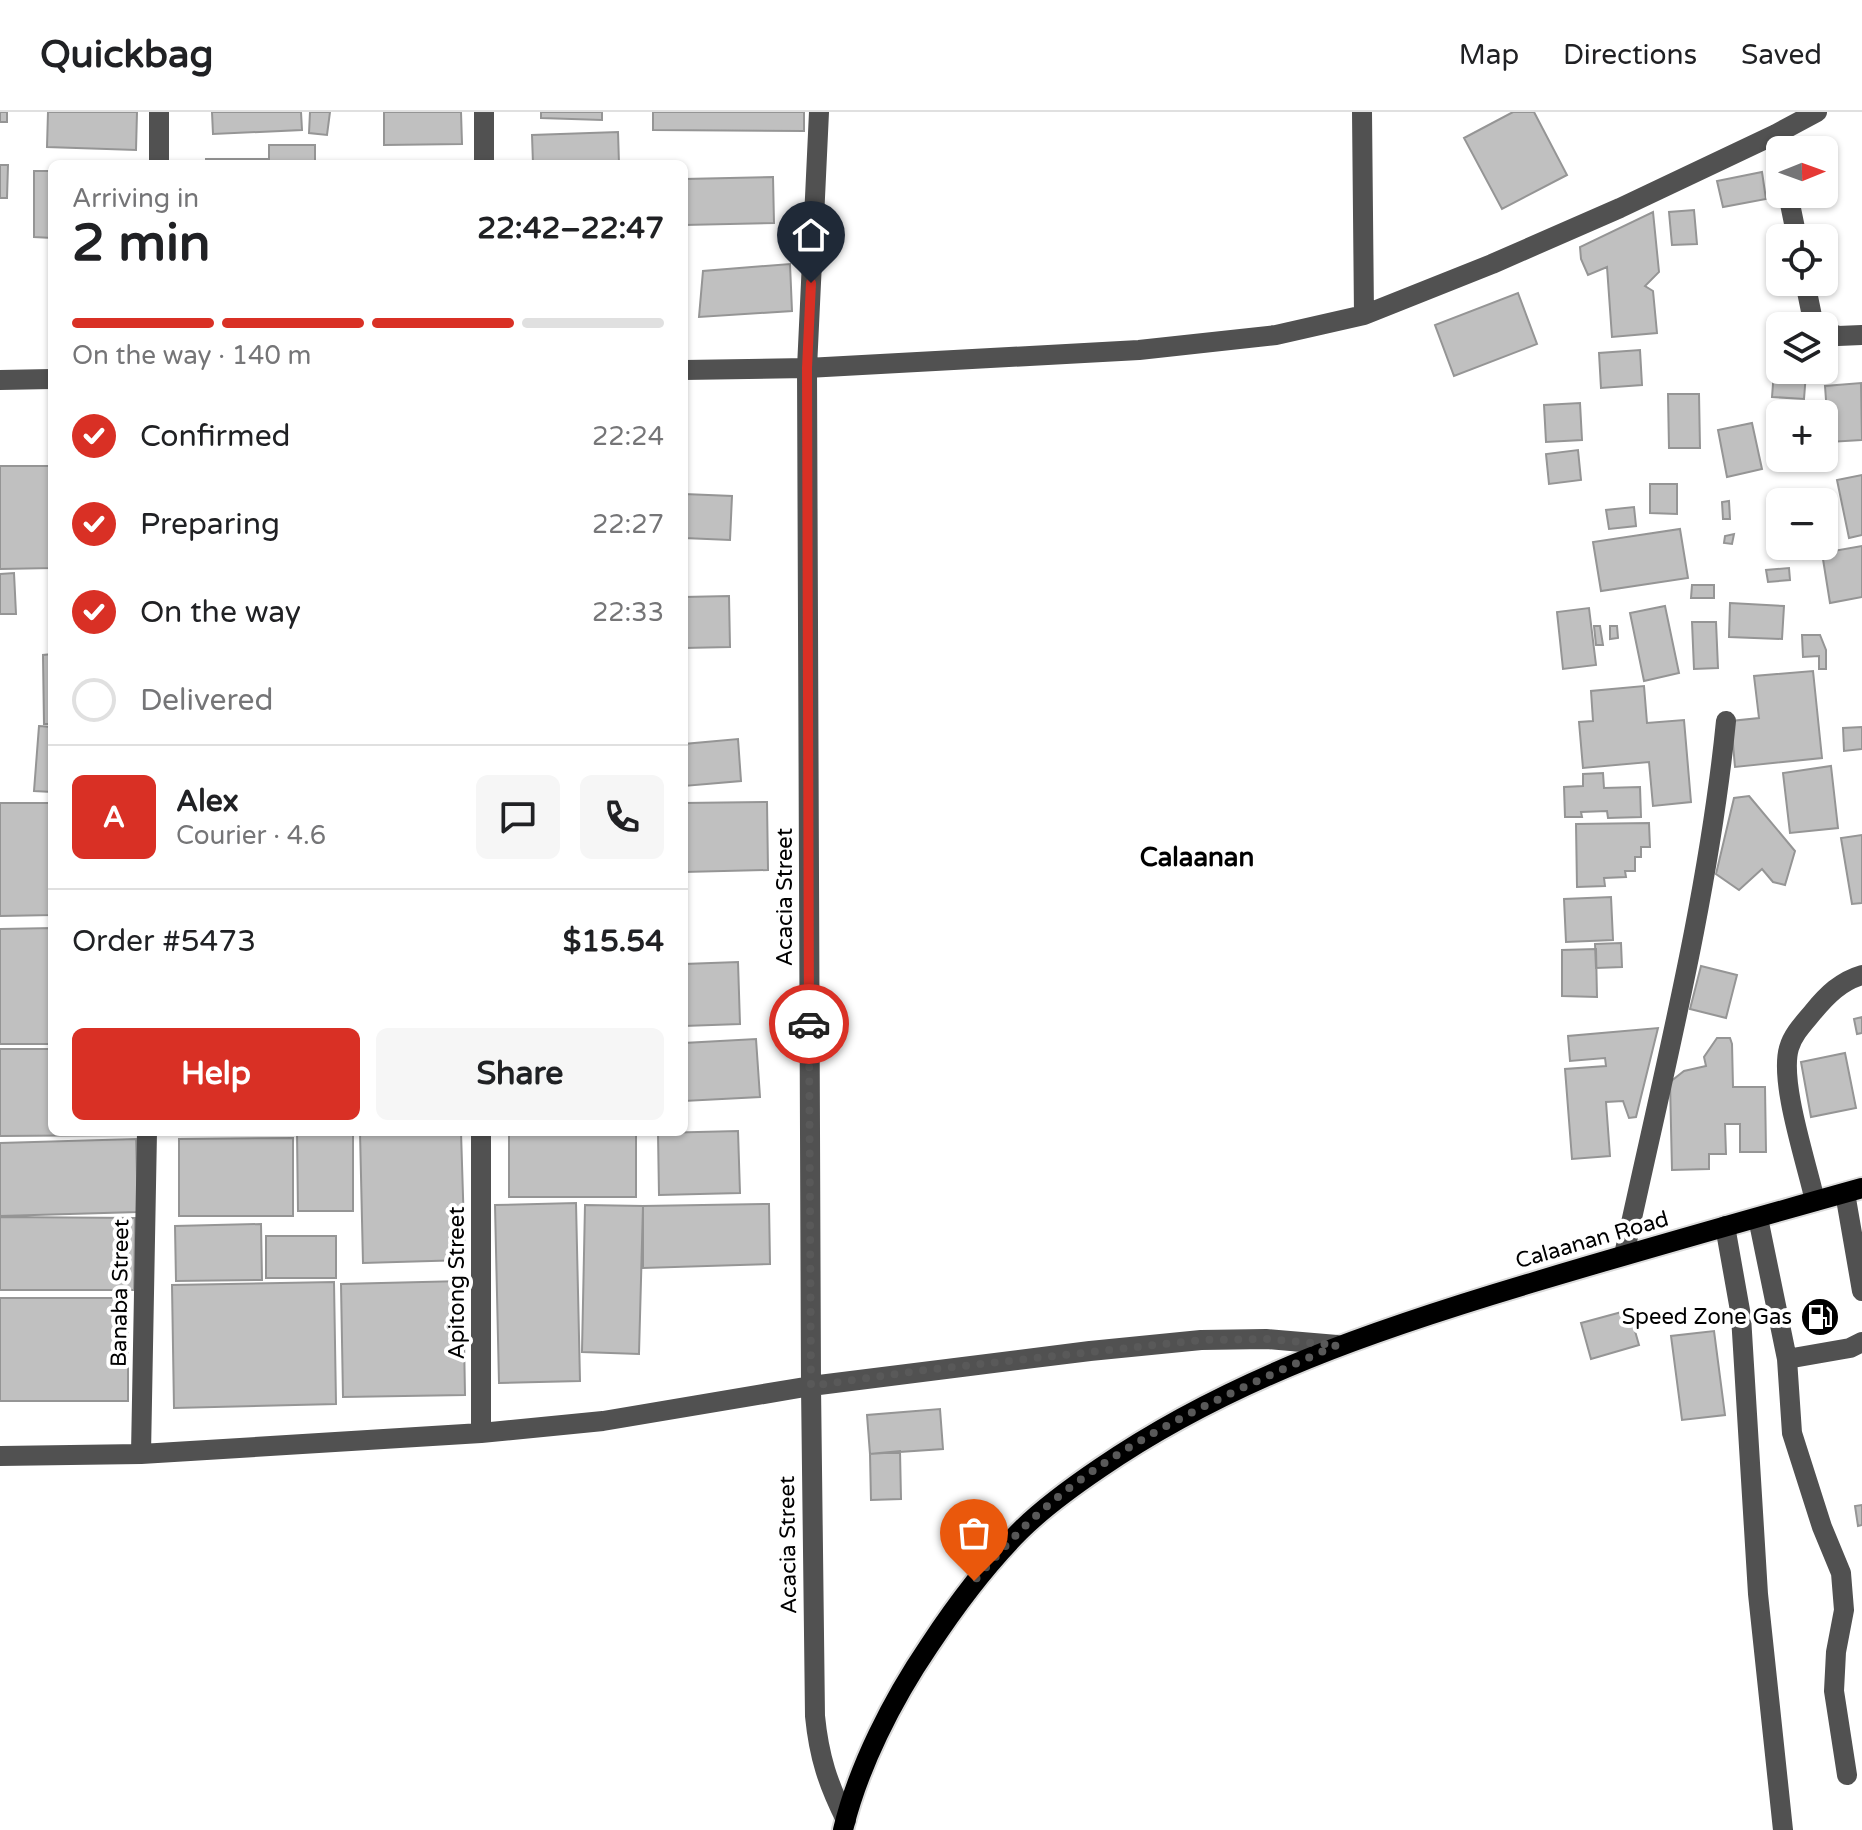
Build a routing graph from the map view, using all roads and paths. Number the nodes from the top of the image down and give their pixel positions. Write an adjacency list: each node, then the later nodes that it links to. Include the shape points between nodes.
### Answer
1 (159, 112): 8 (street)
2 (484, 112): 9 (street)
3 (819, 112): 13 (street, Acacia Street)
4 (1362, 112): 10 (street)
5 (1804, 115): 6 (street)
6 (1785, 136)
7 (1766, 149): 10 (street)
8 (159, 160)
9 (484, 160)
10 (1364, 315): 13 (street, via 1276,335 1139,350)
11 (1862, 335): 12 (street)
12 (1838, 336)
13 (807, 368): 14 (street); 30 (street, Acacia Street)
14 (688, 370)
15 (48, 379): 16 (street)
16 (0, 380)
17 (1726, 721): 25 (street, via 1697,915)
18 (1862, 975): 22 (street, via 1845,980 1818,1005 1789,1047 1785,1070)
19 (147, 1136): 32 (street, Banaba Street)
20 (481, 1136): 31 (street, Apitong Street)
21 (1853, 1191): 22 (main road, Calaanan Road); 26 (street)
22 (1815, 1201): 23 (main road, Calaanan Road)
23 (1758, 1218): 24 (main road, Calaanan Road); 29 (street)
24 (1725, 1226): 25 (main road, Calaanan Road); 36 (street, via 1741,1316 1758,1594)
25 (1624, 1255): 28 (main road, Calaanan Road)
26 (1862, 1291)
27 (1862, 1342): 29 (street)
28 (1337, 1345): 30 (street, via 1201,1340); 35 (main road, Calaanan Road, via 1214,1400 1138,1442 1021,1529 974,1581 903,1683)
29 (1787, 1359): 34 (street, via 1792,1433 1841,1573 1844,1610 1834,1691)
30 (811, 1386): 31 (street, via 618,1419); 35 (street, Acacia Street, via 815,1716 827,1782)
31 (481, 1433): 32 (street)
32 (141, 1454): 33 (street)
33 (0, 1456)
34 (1847, 1775)
35 (845, 1825)
36 (1783, 1830)

